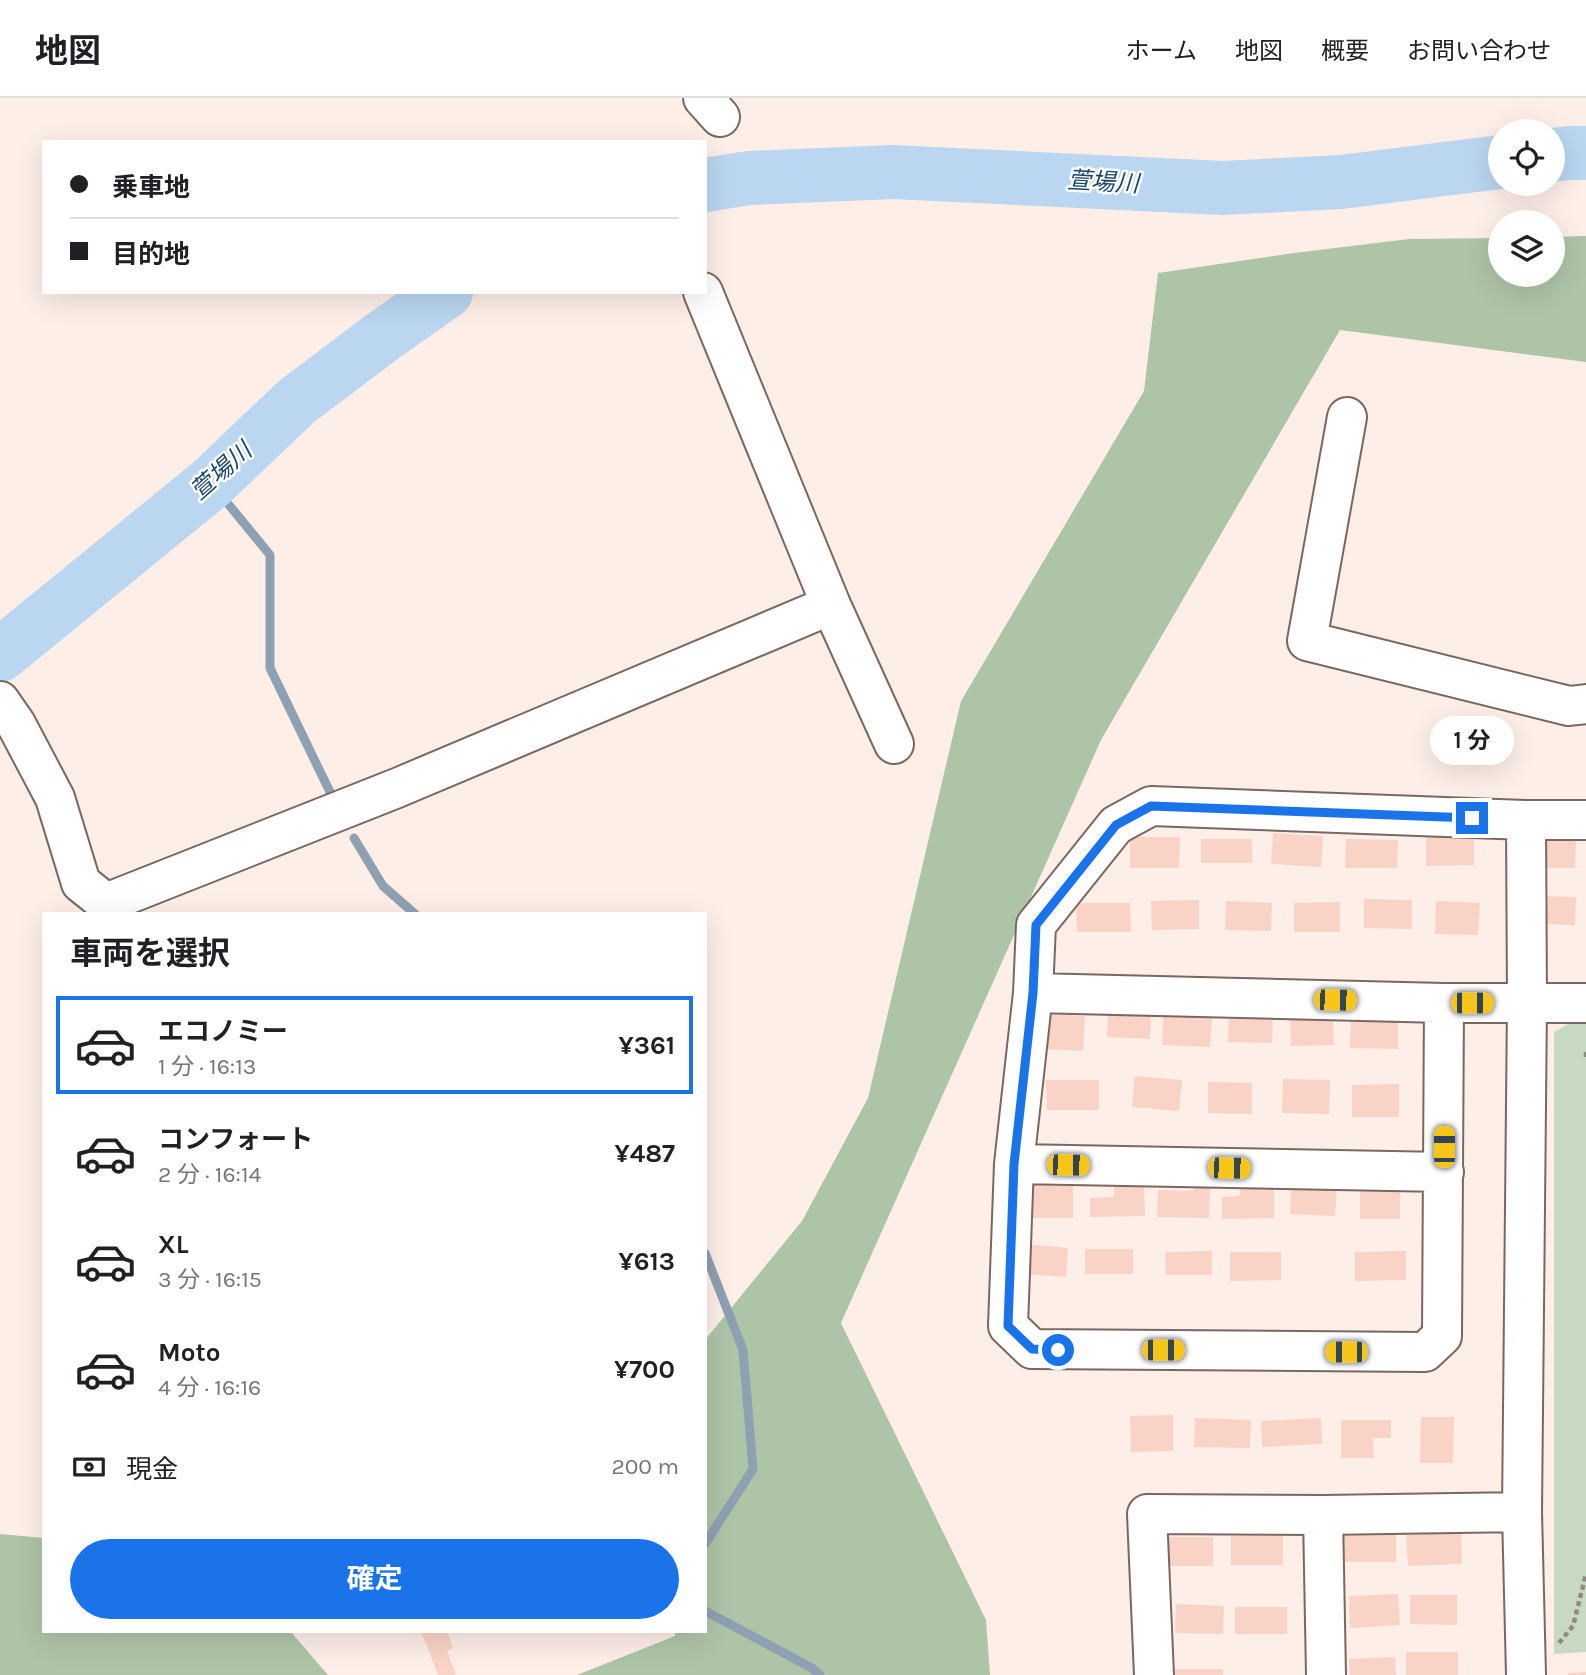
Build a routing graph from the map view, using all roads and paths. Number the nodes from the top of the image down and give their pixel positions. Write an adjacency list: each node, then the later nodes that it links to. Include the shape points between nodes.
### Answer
1 (704, 294): 3 (street)
2 (1347, 417): 4 (street, via 1307,641 1569,706)
3 (831, 605): 5 (street, via 397,788 106,904 81,883 55,798); 6 (street)
4 (1586, 704)
5 (8, 713)
6 (894, 744)
7 (1526, 820): 8 (street); 9 (street, via 1151,806 1116,825 1036,925); 11 (street)
8 (1586, 820)
9 (1033, 993): 10 (street); 13 (street)
10 (1444, 1003): 11 (street); 14 (street)
11 (1527, 1003): 12 (street); 15 (street)
12 (1586, 1003)
13 (1014, 1164): 14 (street); 14 (street, via 1008,1326 1032,1349 1425,1352 1442,1336)
14 (1444, 1171)
15 (1522, 1513): 16 (street); 21 (street)
16 (1323, 1514): 19 (street, via 1147,1514); 20 (street)
17 (1586, 1574): 18 (path, via 1573,1626)
18 (1556, 1646)
19 (1154, 1675)
20 (1326, 1675)
21 (1526, 1675)

